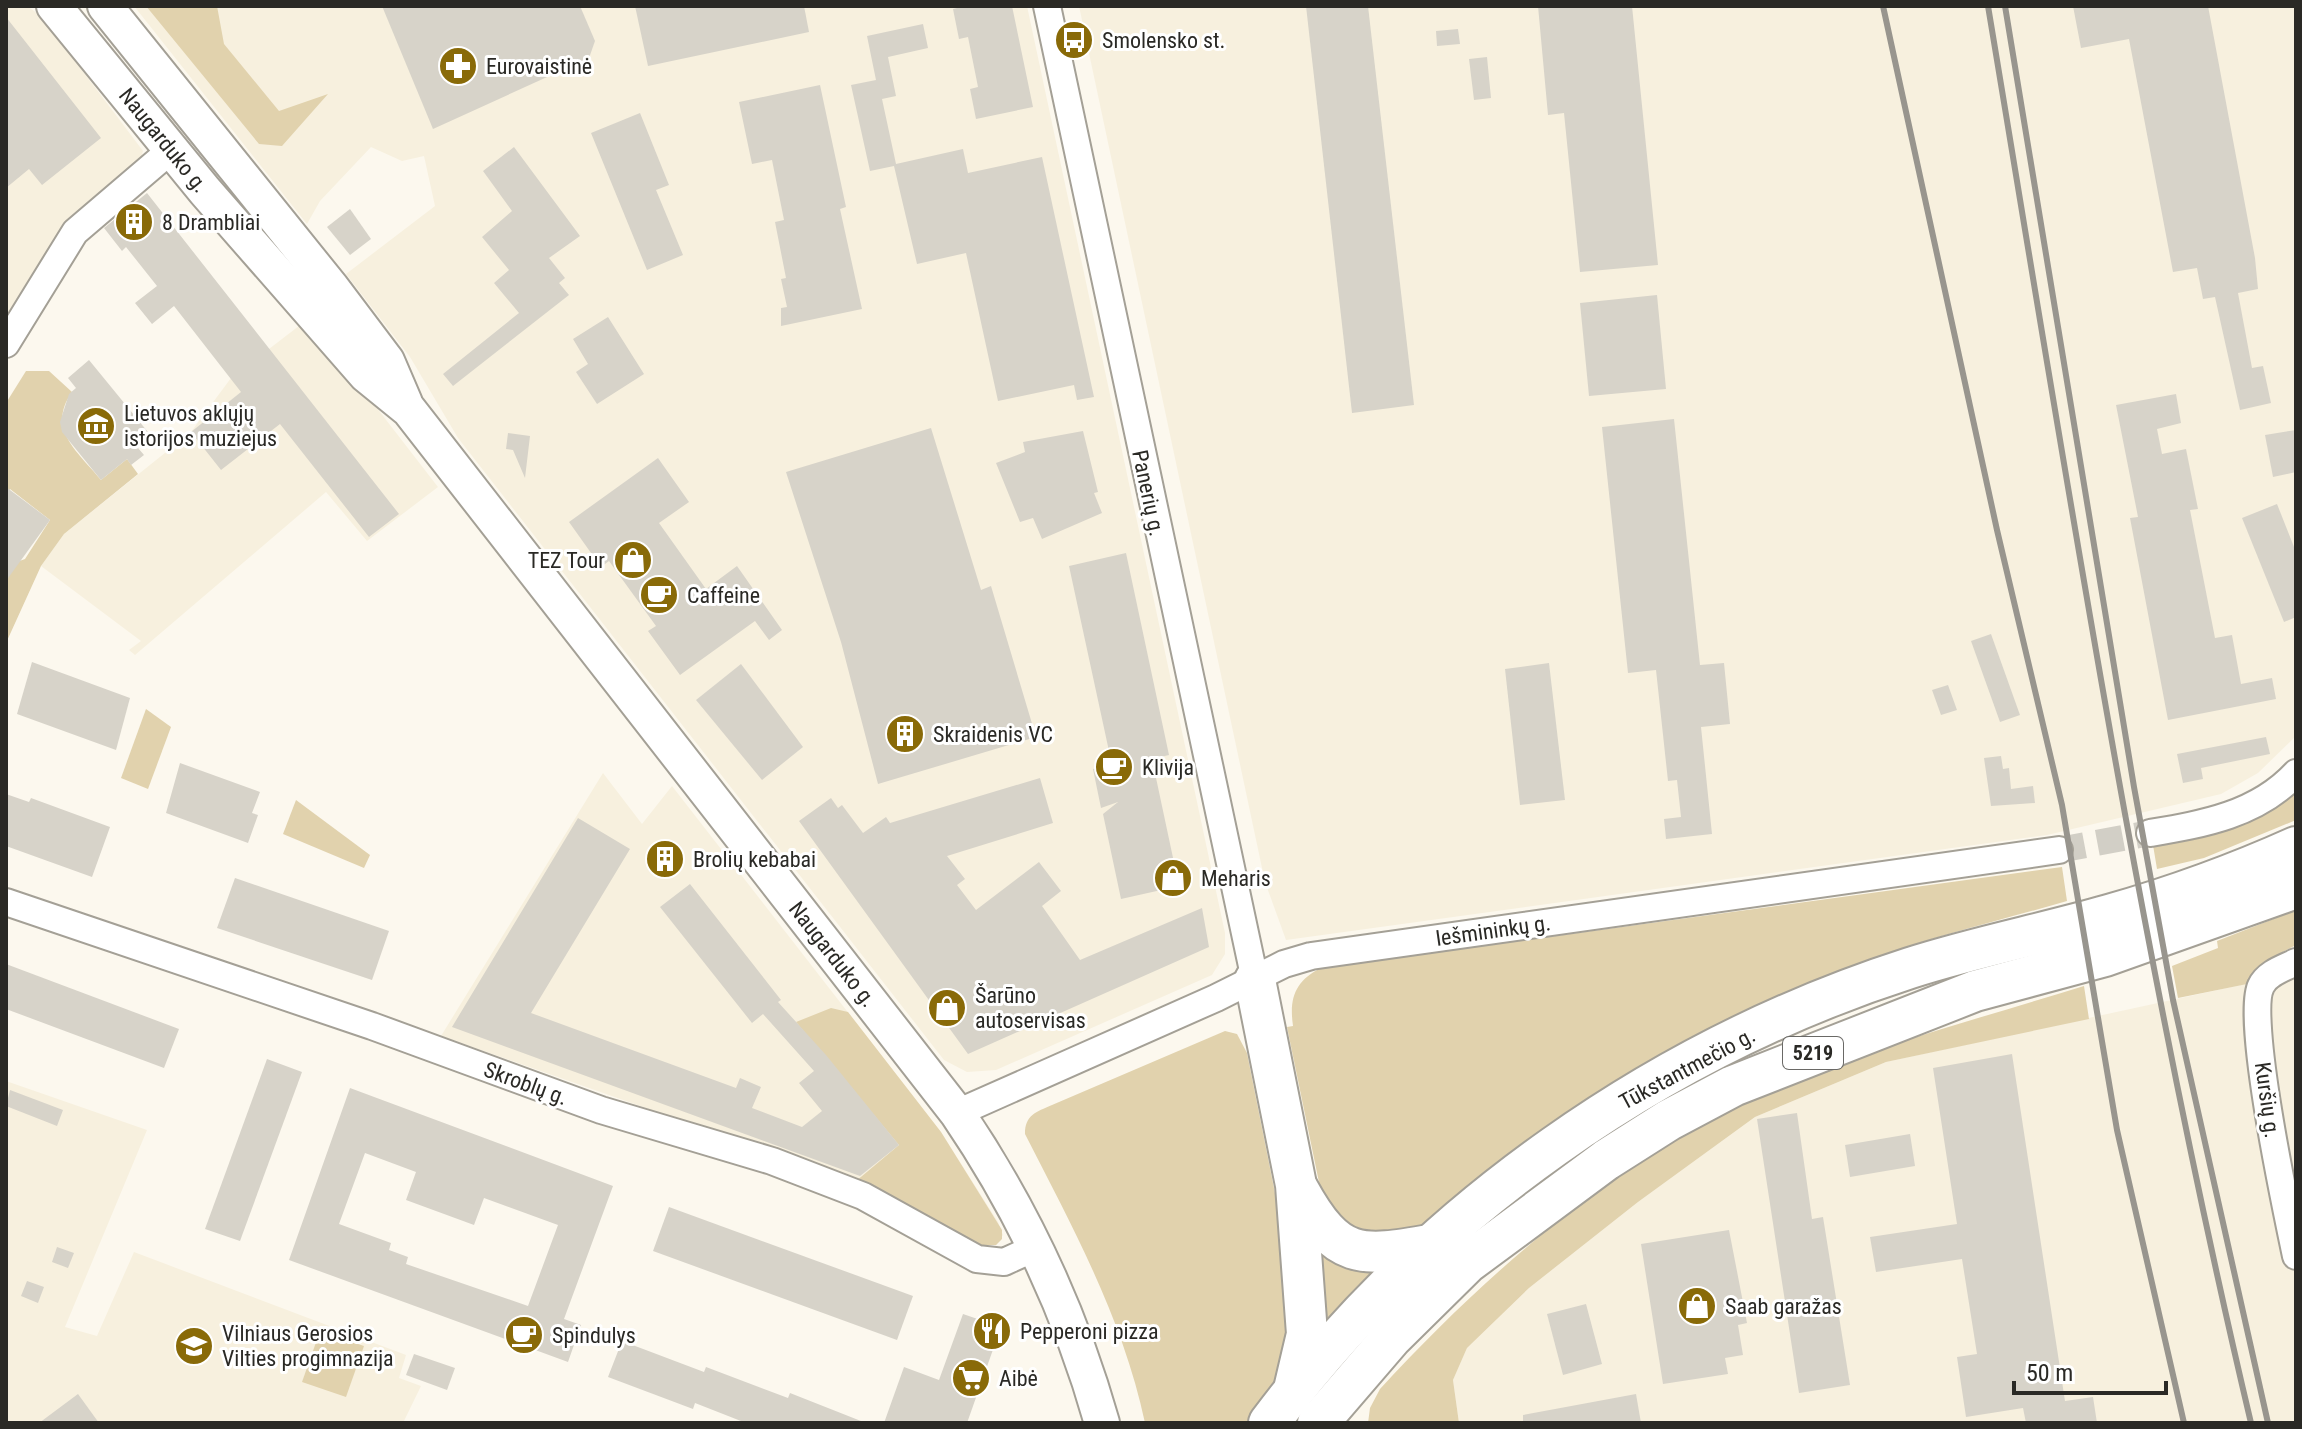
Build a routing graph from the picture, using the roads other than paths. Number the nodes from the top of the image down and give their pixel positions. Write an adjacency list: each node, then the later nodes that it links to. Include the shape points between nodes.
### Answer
1 (54, 6): 4 (main road, Naugarduko g.)
2 (105, 6): 6 (main road, Naugarduko g., via 369,337 387,361)
3 (1047, 6): 14 (street, Panerių g.)
4 (171, 150): 5 (street, via 75,232); 6 (main road, Naugarduko g., via 366,375)
5 (6, 344)
6 (409, 410): 15 (main road, Naugarduko g.)
7 (2296, 773): 8 (street, via 2254,806)
8 (2150, 833)
9 (2296, 847): 17 (highway, Tūkstantmečio g. / 5219, via 2109,915 1911,968 1817,1002 1718,1047 1582,1126 1497,1189)
10 (2059, 850): 14 (street, Iešmininkų g., via 1311,956)
11 (2296, 888): 20 (highway, Tūkstantmečio g. / 5219, via 2105,956 1975,991 1733,1086 1631,1144 1530,1216 1467,1263)
12 (6, 902): 18 (street, Skroblų g., via 601,1110 772,1161 863,1196 977,1259 1004,1262)
13 (2296, 962): 19 (street, Kuršių g., via 2261,985 2257,1011 2268,1108)
14 (1255, 980): 15 (street, Iešmininkų g.); 16 (highway)
15 (957, 1113): 18 (main road, Naugarduko g.)
16 (1296, 1185): 17 (highway, via 1317,1224 1351,1249 1371,1253); 21 (highway, via 1307,1334)
17 (1436, 1244): 21 (highway, Tūkstantmečio g. / 5219, via 1362,1312)
18 (1037, 1247): 22 (main road, Naugarduko g., via 1074,1331)
19 (2296, 1256)
20 (1392, 1337): 23 (highway, Tūkstantmečio g. / 5219); 24 (highway)
21 (1281, 1407)
22 (1102, 1423)
23 (1318, 1423)
24 (1358, 1423)

